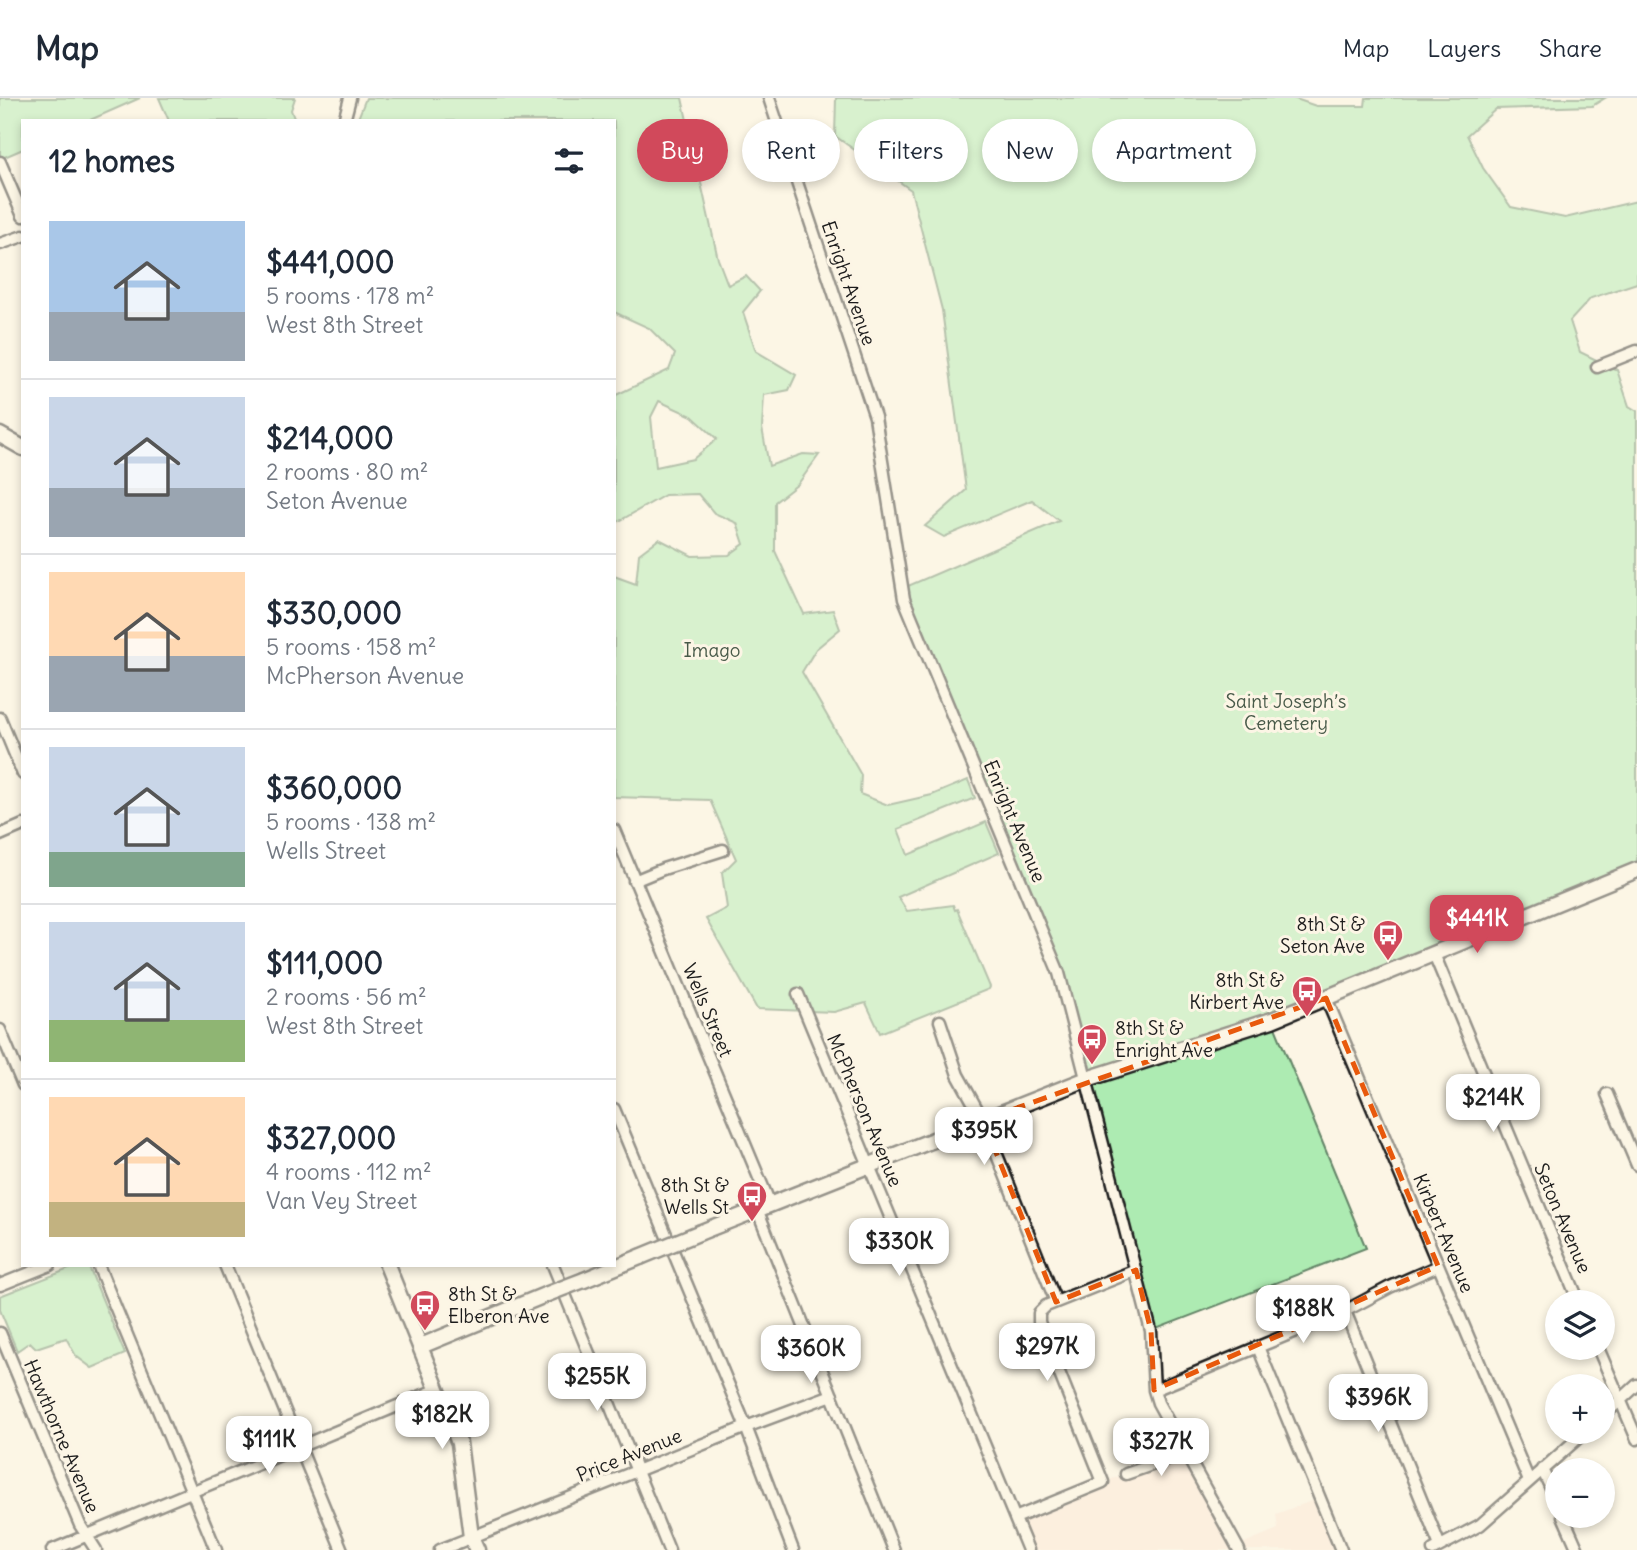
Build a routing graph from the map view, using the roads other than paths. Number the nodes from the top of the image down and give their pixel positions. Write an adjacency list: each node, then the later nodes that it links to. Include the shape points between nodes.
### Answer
1 (350, 98): 3 (street)
2 (769, 98): 25 (street, Enright Avenue, via 875,417 904,599 1059,973)
3 (345, 119)
4 (0, 162): 5 (street)
5 (20, 197)
6 (21, 237): 7 (street)
7 (0, 244)
8 (1637, 351): 9 (street)
9 (1597, 367)
10 (0, 435): 11 (street)
11 (21, 446)
12 (0, 718): 13 (street)
13 (21, 769)
14 (21, 826): 15 (street)
15 (0, 835)
16 (616, 835): 19 (street, Wells Street)
17 (723, 850): 19 (street)
18 (1637, 870): 20 (street)
19 (634, 881): 32 (street, Wells Street)
20 (1434, 954): 22 (street); 43 (street, Seton Avenue)
21 (798, 994): 30 (street, McPherson Avenue)
22 (1326, 998): 25 (street, via 1272,1020); 33 (street, Kirbert Avenue)
23 (940, 1021): 29 (street, via 958,1075)
24 (0, 1030): 26 (street)
25 (1087, 1079): 29 (street); 41 (street, Enright Avenue)
26 (21, 1080)
27 (1607, 1094): 31 (street)
28 (616, 1114): 56 (street)
29 (983, 1120): 30 (street); 44 (street)
30 (870, 1165): 32 (street); 67 (street, McPherson Avenue)
31 (1637, 1165)
32 (764, 1207): 39 (street, bridge); 53 (street, Wells Street)
33 (1438, 1266): 45 (street); 65 (street, Kirbert Avenue)
34 (45, 1267): 42 (street)
35 (99, 1267): 66 (street)
36 (226, 1267): 59 (street)
37 (388, 1267): 47 (street)
38 (554, 1267): 62 (street)
39 (616, 1267)
40 (616, 1267): 47 (street, bridge)
41 (1136, 1270): 44 (street); 52 (street, Enright Avenue, via 1151,1331)
42 (0, 1285)
43 (1574, 1290)
44 (1056, 1302): 67 (street, via 1041,1310 1040,1322 1102,1482)
45 (1345, 1311): 48 (street); 71 (street)
46 (0, 1333): 69 (street, Hawthorne Avenue)
47 (421, 1346): 51 (street)
48 (1258, 1347): 52 (street); 82 (street)
49 (1603, 1360): 54 (street)
50 (1637, 1385): 54 (street)
51 (438, 1389): 59 (street); 70 (street, via 459,1443)
52 (1153, 1390): 60 (street, Enright Avenue)
53 (832, 1395): 56 (street, Price Avenue); 79 (street, Wells Street)
54 (1620, 1400): 55 (street); 57 (street)
55 (1615, 1405)
56 (746, 1426): 62 (street, Price Avenue); 78 (street)
57 (1637, 1439)
58 (1571, 1444): 61 (street)
59 (299, 1447): 66 (street); 75 (street)
60 (1186, 1452): 63 (street); 81 (street, Enright Avenue)
61 (1542, 1469): 64 (street); 65 (street)
62 (637, 1470): 70 (street, Price Avenue); 77 (street)
63 (1126, 1474)
64 (1545, 1476)
65 (1529, 1481): 71 (street, via 1480,1525)
66 (192, 1491): 69 (street); 74 (street)
67 (1015, 1518): 80 (street, McPherson Avenue)
68 (1568, 1528): 83 (street)
69 (88, 1535): 72 (street); 73 (street, Hawthorne Avenue)
70 (474, 1543): 76 (street, Price Avenue)
71 (1437, 1548)
72 (52, 1550)
73 (96, 1550)
74 (216, 1550)
75 (342, 1550)
76 (440, 1550)
77 (669, 1550)
78 (793, 1550)
79 (894, 1550)
80 (1028, 1550)
81 (1238, 1550)
82 (1341, 1550)
83 (1578, 1550)

